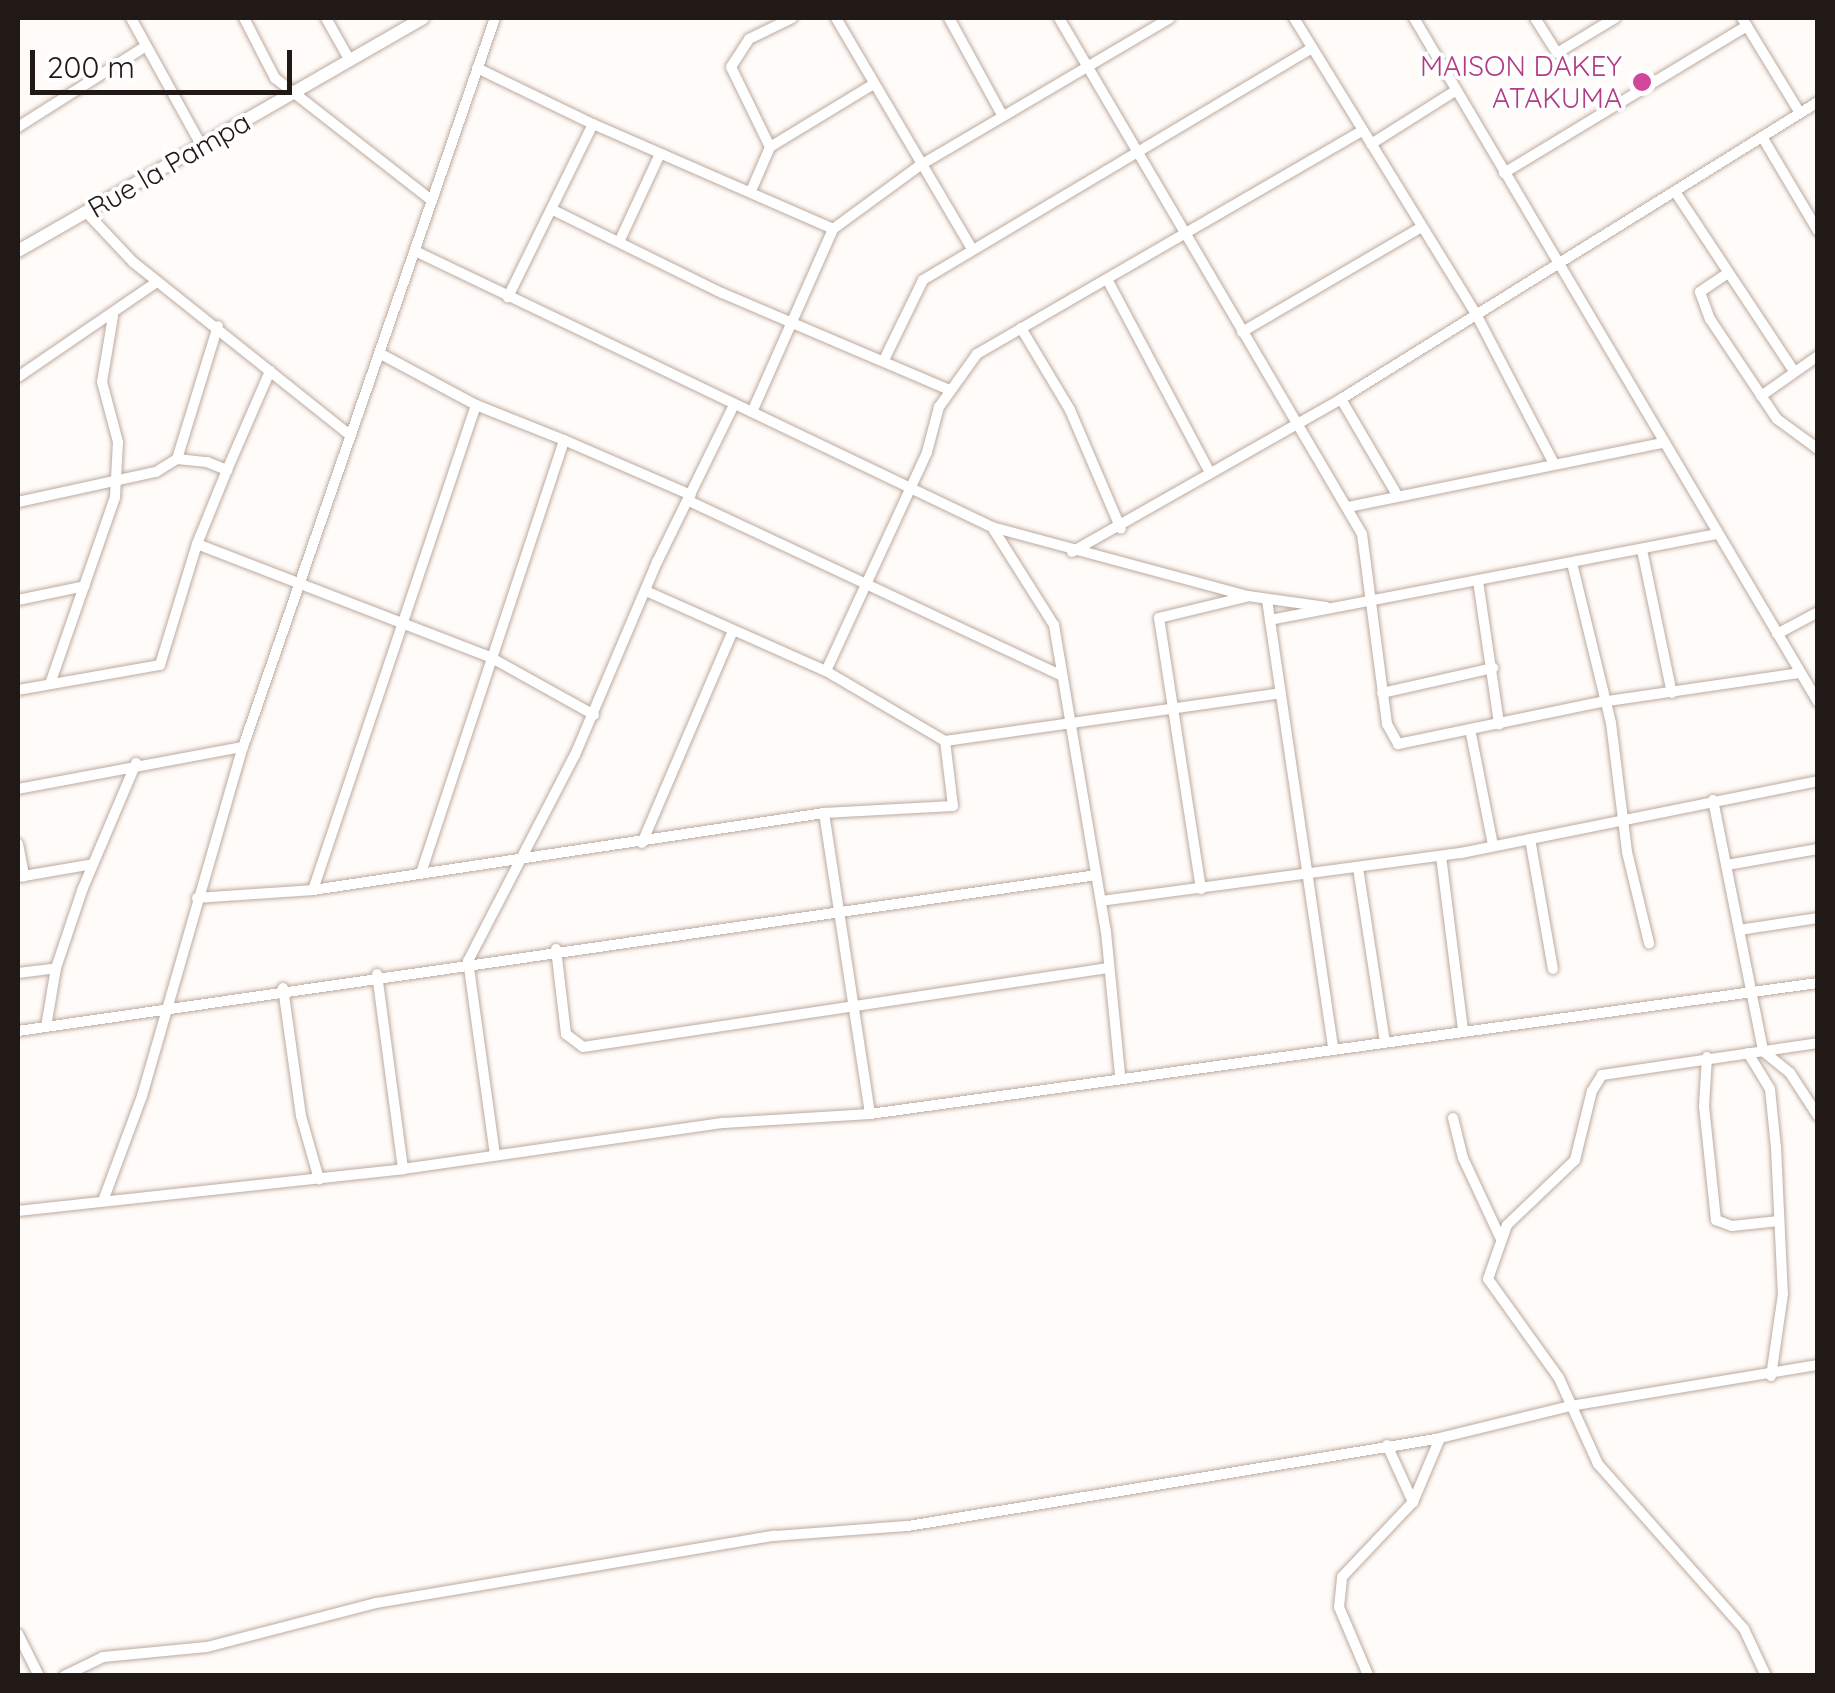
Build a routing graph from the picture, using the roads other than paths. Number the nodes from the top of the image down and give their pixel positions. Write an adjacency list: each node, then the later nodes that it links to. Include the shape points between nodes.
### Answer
1 (130, 18): 16 (street)
2 (244, 18): 23 (street, via 275,78)
3 (326, 18): 18 (street)
4 (423, 18): 18 (street, Rue la Pampa)
5 (496, 18): 20 (street)
6 (792, 18): 33 (street, via 749,39 731,67)
7 (836, 18): 21 (street)
8 (948, 18): 26 (street)
9 (1059, 18): 19 (street)
10 (1170, 18): 19 (street)
11 (1294, 18): 17 (street)
12 (1414, 18): 22 (street)
13 (1536, 18): 14 (street, via 1557,52)
14 (1614, 18)
15 (1744, 22): 25 (street); 37 (street)
16 (146, 46): 28 (street); 32 (street)
17 (1312, 48): 29 (street); 34 (street)
18 (349, 59): 23 (street, Rue la Pampa)
19 (1086, 67): 26 (street); 34 (street)
20 (477, 68): 27 (street); 40 (street)
21 (872, 86): 33 (street); 36 (street)
22 (1455, 91): 31 (street); 37 (street)
23 (293, 94): 32 (street, Rue la Pampa); 40 (street)
24 (1818, 102): 25 (street)
25 (1800, 113): 30 (street)
26 (1002, 115): 36 (street)
27 (593, 124): 35 (street); 41 (street)
28 (18, 127)
29 (1360, 132): 31 (street); 46 (street)
30 (1764, 140): 39 (street); 43 (street)
31 (1371, 144): 44 (street)
32 (201, 145): 42 (street, Rue la Pampa)
33 (770, 147): 38 (street)
34 (1138, 148): 46 (street); 48 (street)
35 (660, 154): 38 (street); 47 (street)
36 (919, 166): 45 (street); 48 (street)
37 (1504, 173): 51 (street)
38 (751, 191): 45 (street)
39 (1676, 192): 51 (street); 52 (street)
40 (430, 199): 50 (street)
41 (555, 211): 47 (street); 55 (street)
42 (86, 212): 49 (street, Rue la Pampa); 54 (street)
43 (1816, 224)
44 (1422, 227): 56 (street); 61 (street)
45 (832, 229): 58 (street)
46 (1186, 231): 53 (street); 61 (street)
47 (620, 240): 58 (street)
48 (971, 247): 64 (street, via 923,280)
49 (18, 251)
50 (415, 251): 55 (street); 62 (street)
51 (1556, 263): 56 (street); 77 (street)
52 (1728, 273): 65 (street); 69 (street, via 1700,292 1710,319)
53 (1107, 278): 60 (street); 82 (street)
54 (157, 282): 57 (street); 59 (street)
55 (508, 296): 71 (street)
56 (1476, 314): 70 (street); 80 (street)
57 (113, 316): 67 (street); 83 (street, via 102,382 118,442)
58 (793, 323): 64 (street); 73 (street)
59 (218, 326): 66 (street); 79 (street)
60 (1021, 328): 68 (street, via 976,354); 90 (street, via 1070,410)
61 (1242, 332): 74 (street)
62 (379, 354): 72 (street); 75 (street)
63 (1818, 356): 65 (street)
64 (884, 360): 68 (street)
65 (1793, 370): 69 (street)
66 (270, 372): 75 (street); 81 (street)
67 (18, 376)
68 (949, 390): 84 (street)
69 (1761, 396): 78 (street)
70 (1341, 399): 74 (street); 85 (street)
71 (734, 404): 73 (street); 86 (street)
72 (476, 405): 76 (street); 108 (street)
73 (752, 412): 84 (street)
74 (1299, 424): 82 (street); 88 (street)
75 (350, 435): 96 (street)
76 (564, 440): 86 (street); 111 (street)
77 (1662, 443): 80 (street); 91 (street)
78 (1818, 450)
79 (177, 460): 81 (street); 83 (street)
80 (1554, 464): 85 (street)
81 (227, 470): 92 (street)
82 (1210, 473): 90 (street)
83 (116, 482): 87 (street); 99 (street)
84 (910, 488): 89 (street); 98 (street)
85 (1396, 495): 88 (street)
86 (690, 498): 98 (street); 100 (street)
87 (18, 502)
88 (1348, 507): 102 (street, via 1362,534)
89 (992, 527): 94 (street); 115 (street, via 1054,625)
90 (1121, 529): 94 (street)
91 (1718, 534): 93 (street); 110 (street)
92 (196, 544): 96 (street); 116 (street, via 160,665)
93 (1642, 550): 95 (street); 120 (street)
94 (1072, 552): 101 (street)
95 (1572, 562): 97 (street); 122 (street)
96 (301, 580): 108 (street); 129 (street)
97 (1478, 581): 102 (street); 112 (street)
98 (868, 585): 113 (street); 115 (street)
99 (85, 586): 103 (street); 116 (street)
100 (646, 591): 109 (street); 124 (street)
101 (1248, 596): 104 (street); 123 (street, via 1158,618)
102 (1368, 598): 105 (street); 119 (street)
103 (18, 600)
104 (1267, 600): 105 (street); 107 (street)
105 (1326, 607): 107 (street)
106 (1818, 612): 110 (street)
107 (1270, 620): 118 (street)
108 (400, 626): 111 (street); 151 (street)
109 (732, 633): 113 (street); 137 (street)
110 (1777, 634): 114 (street)
111 (490, 658): 124 (street); 146 (street)
112 (1493, 668): 119 (street); 126 (street)
113 (826, 671): 128 (street)
114 (1799, 673): 120 (street); 121 (street)
115 (1060, 674): 125 (street)
116 (50, 684): 117 (street)
117 (18, 690)
118 (1280, 693): 123 (street); 149 (street)
119 (1382, 693): 127 (street, via 1398,744)
120 (1672, 693): 122 (street)
121 (1816, 697)
122 (1601, 702): 126 (street); 135 (street, via 1611,723)
123 (1174, 706): 125 (street); 150 (street)
124 (594, 715): 142 (street)
125 (1068, 724): 128 (street); 147 (street)
126 (1499, 724): 127 (street)
127 (1470, 734): 139 (street)
128 (945, 741): 134 (street, via 953,806)
129 (243, 747): 130 (street); 152 (street)
130 (136, 763): 132 (street); 143 (street)
131 (1818, 781): 133 (street)
132 (18, 789)
133 (1714, 800): 135 (street); 144 (street)
134 (824, 813): 137 (street); 154 (street)
135 (1622, 817): 136 (street); 157 (street)
136 (1530, 839): 139 (street); 162 (street)
137 (642, 842): 142 (street)
138 (18, 844): 148 (street)
139 (1493, 846): 141 (street)
140 (1818, 849): 144 (street)
141 (1441, 856): 145 (street); 172 (street)
142 (520, 858): 146 (street); 159 (street)
143 (93, 864): 148 (street); 160 (street)
144 (1727, 865): 156 (street)
145 (1358, 868): 149 (street); 173 (street)
146 (421, 873): 151 (street)
147 (1096, 875): 153 (street); 154 (street)
148 (21, 877)
149 (1310, 877): 150 (street); 175 (street)
150 (1201, 889): 153 (street)
151 (313, 890): 152 (street)
152 (197, 898): 169 (street)
153 (1101, 901): 161 (street)
154 (843, 911): 158 (street); 168 (street)
155 (1818, 918): 156 (street)
156 (1739, 930): 167 (street)
157 (1649, 944)
158 (556, 948): 159 (street); 168 (street, via 566,1034 583,1046)
159 (468, 960): 164 (street); 183 (street)
160 (56, 968): 163 (street); 170 (street)
161 (1108, 968): 168 (street); 179 (street)
162 (1553, 969)
163 (18, 973)
164 (377, 974): 166 (street); 184 (street)
165 (1818, 984): 167 (street)
166 (283, 988): 169 (street); 185 (street, via 301,1116)
167 (1747, 992): 172 (street); 176 (street)
168 (852, 1002): 180 (street)
169 (165, 1009): 170 (street); 186 (street)
170 (46, 1027): 171 (street)
171 (18, 1030)
172 (1463, 1030): 173 (street)
173 (1384, 1042): 175 (street)
174 (1818, 1042): 176 (street)
175 (1333, 1046): 179 (street)
176 (1763, 1051): 177 (street); 181 (street, via 1790,1073)
177 (1748, 1053): 178 (street); 188 (street, via 1770,1090)
178 (1706, 1058): 188 (street, via 1716,1220 1732,1226); 189 (street, via 1602,1075 1574,1160 1519,1210)
179 (1120, 1076): 180 (street)
180 (870, 1114): 183 (street, via 724,1123)
181 (1818, 1116)
182 (1453, 1118): 189 (street, via 1468,1171)
183 (495, 1155): 184 (street)
184 (403, 1169): 185 (street)
185 (319, 1179): 186 (street)
186 (103, 1200): 187 (street)
187 (18, 1212)
188 (1779, 1221): 191 (street, via 1783,1294)
189 (1500, 1237): 192 (street, via 1488,1279 1552,1366)
190 (1818, 1365): 191 (street)
191 (1771, 1376): 192 (street)
192 (1570, 1406): 193 (street); 200 (street, via 1598,1464 1744,1629)
193 (1440, 1438): 194 (street); 195 (street)
194 (1387, 1445): 195 (street); 198 (street, via 908,1526 774,1536 376,1603 206,1646 104,1657)
195 (1413, 1502): 199 (street, via 1342,1577 1339,1606)
196 (18, 1634): 197 (street)
197 (39, 1676)
198 (64, 1676)
199 (1368, 1676)
200 (1766, 1676)

